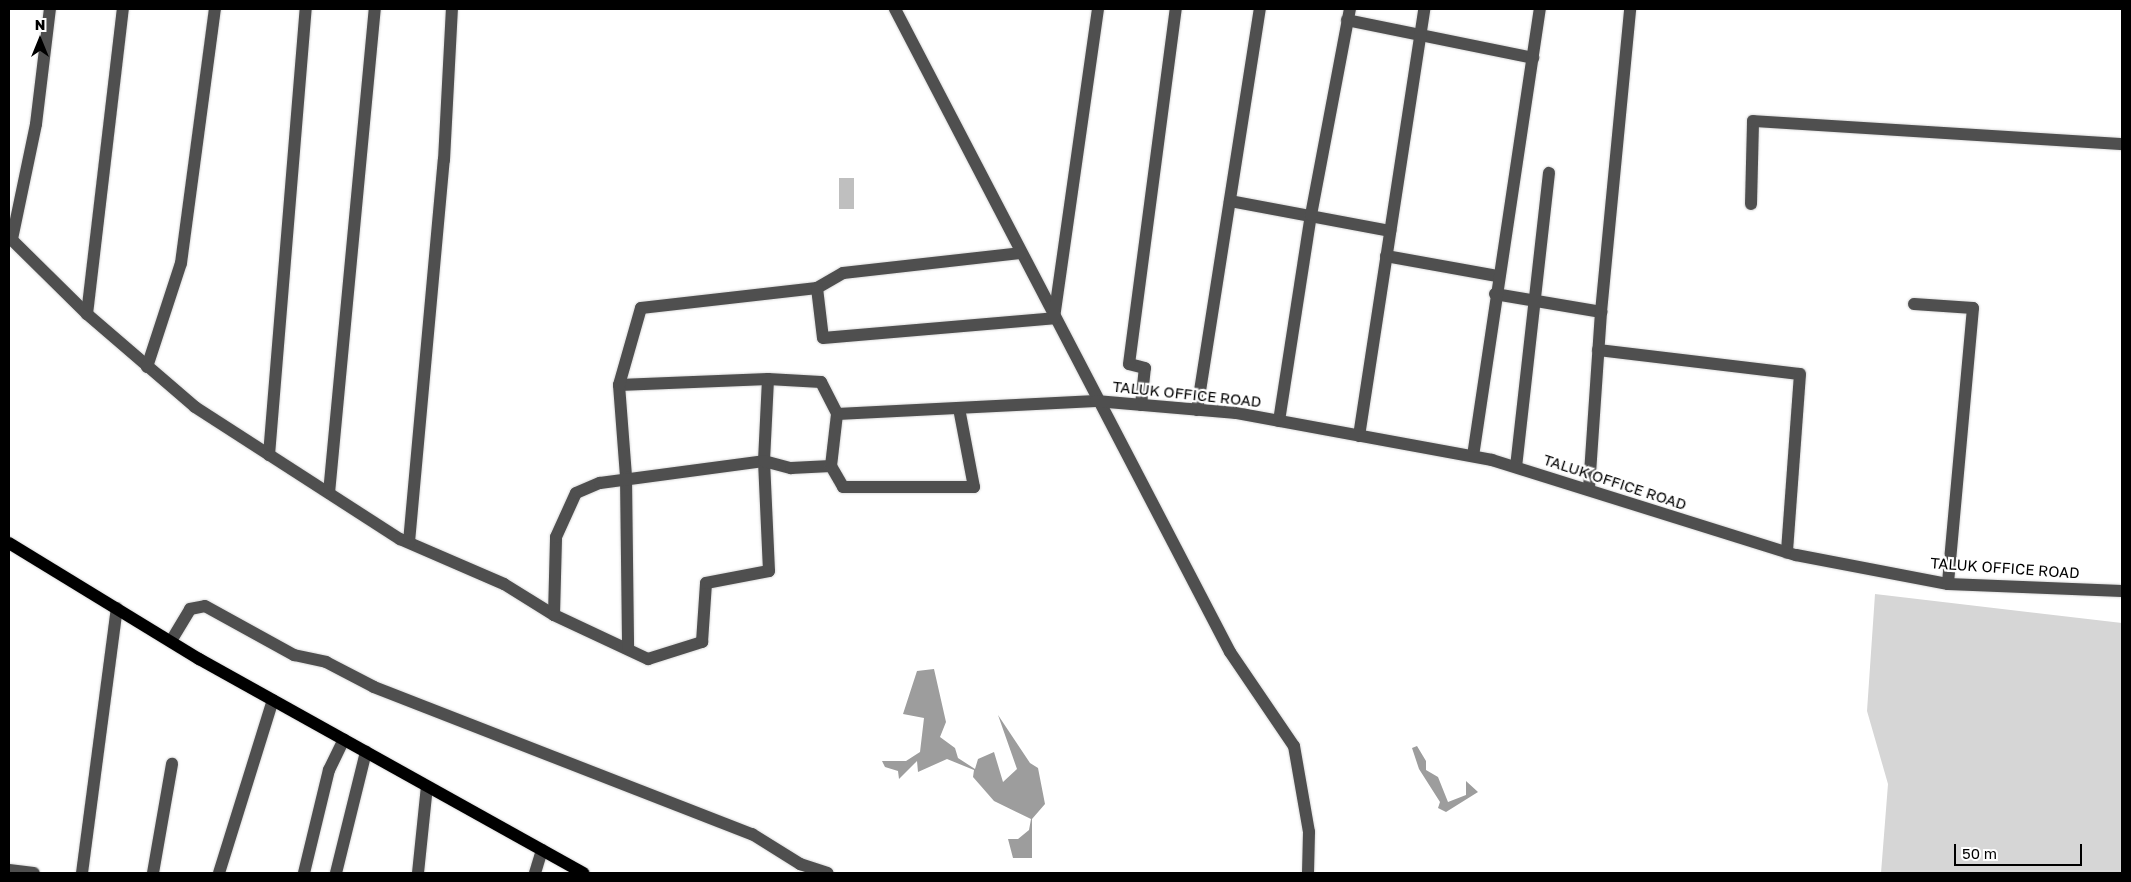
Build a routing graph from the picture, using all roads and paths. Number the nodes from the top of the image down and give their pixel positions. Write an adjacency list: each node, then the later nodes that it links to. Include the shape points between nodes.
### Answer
1 (50, 9): 23 (street, via 36,124)
2 (123, 9): 32 (street)
3 (214, 9): 35 (street, via 181,263)
4 (306, 9): 45 (street)
5 (375, 9): 52 (street)
6 (452, 9): 53 (street, via 444,160)
7 (895, 9): 24 (street)
8 (1098, 9): 33 (street)
9 (1176, 9): 39 (street, via 1129,364 1145,368)
10 (1260, 9): 19 (street)
11 (1424, 9): 15 (street)
12 (1540, 9): 16 (street)
13 (1630, 9): 31 (street)
14 (1349, 15): 15 (street); 21 (street)
15 (1418, 38): 16 (street); 22 (street)
16 (1533, 58): 26 (street)
17 (2122, 144): 20 (street, via 1753,121)
18 (1549, 173): 29 (street)
19 (1230, 201): 21 (street); 41 (street)
20 (1751, 204)
21 (1311, 215): 22 (street); 43 (street)
22 (1390, 231): 25 (street)
23 (10, 238): 32 (street, via 18,250)
24 (1020, 253): 27 (street, via 843,273); 33 (street)
25 (1386, 256): 26 (street); 44 (street)
26 (1497, 276): 28 (street)
27 (817, 288): 33 (street, via 823,338); 37 (street, via 641,308)
28 (1495, 294): 29 (street); 46 (street)
29 (1534, 301): 31 (street); 49 (street)
30 (1914, 304): 56 (street, via 1973,308)
31 (1601, 312): 34 (street)
32 (87, 314): 35 (street)
33 (1054, 318): 38 (street)
34 (1598, 350): 51 (street); 55 (street, via 1800,374)
35 (147, 367): 45 (street, via 195,407)
36 (768, 379): 37 (street); 42 (street, via 821,382); 47 (street)
37 (619, 385): 50 (street)
38 (1096, 401): 39 (street, TALUK OFFICE ROAD); 40 (street, TALUK OFFICE ROAD); 79 (street, via 1230,652 1294,746 1309,832)
39 (1140, 405): 41 (street, TALUK OFFICE ROAD)
40 (959, 408): 42 (street, TALUK OFFICE ROAD); 48 (street, via 974,487 843,487)
41 (1197, 410): 43 (street, TALUK OFFICE ROAD)
42 (837, 414): 48 (street)
43 (1279, 421): 44 (street, TALUK OFFICE ROAD)
44 (1360, 436): 46 (street, TALUK OFFICE ROAD)
45 (268, 455): 52 (street)
46 (1472, 456): 49 (street, TALUK OFFICE ROAD)
47 (764, 461): 48 (street, via 791,468); 50 (street); 61 (street, via 769,571 706,582 702,642 648,659)
48 (831, 466)
49 (1516, 467): 51 (street, TALUK OFFICE ROAD)
50 (626, 477): 59 (street, via 576,493 556,537); 61 (street)
51 (1589, 490): 55 (street, TALUK OFFICE ROAD)
52 (329, 493): 53 (street)
53 (409, 542): 59 (street, via 504,584)
54 (9, 543): 58 (main road)
55 (1787, 553): 56 (street, TALUK OFFICE ROAD)
56 (1948, 584): 57 (street, TALUK OFFICE ROAD)
57 (2122, 591)
58 (116, 608): 60 (main road); 70 (street)
59 (554, 615): 61 (street)
60 (171, 641): 62 (main road); 78 (street, via 190,609 205,606 294,655 326,662 374,687 752,834 800,864)
61 (628, 647)
62 (273, 700): 63 (main road); 72 (street)
63 (344, 739): 64 (main road); 73 (street, via 329,770)
64 (366, 752): 66 (main road); 74 (street)
65 (172, 764): 71 (street)
66 (426, 786): 67 (main road); 75 (street)
67 (542, 850): 76 (street); 77 (main road)
68 (9, 870): 69 (street)
69 (34, 873)
70 (82, 873)
71 (153, 873)
72 (220, 873)
73 (304, 873)
74 (336, 873)
75 (418, 873)
76 (535, 873)
77 (583, 873)
78 (828, 873)
79 (1308, 873)

